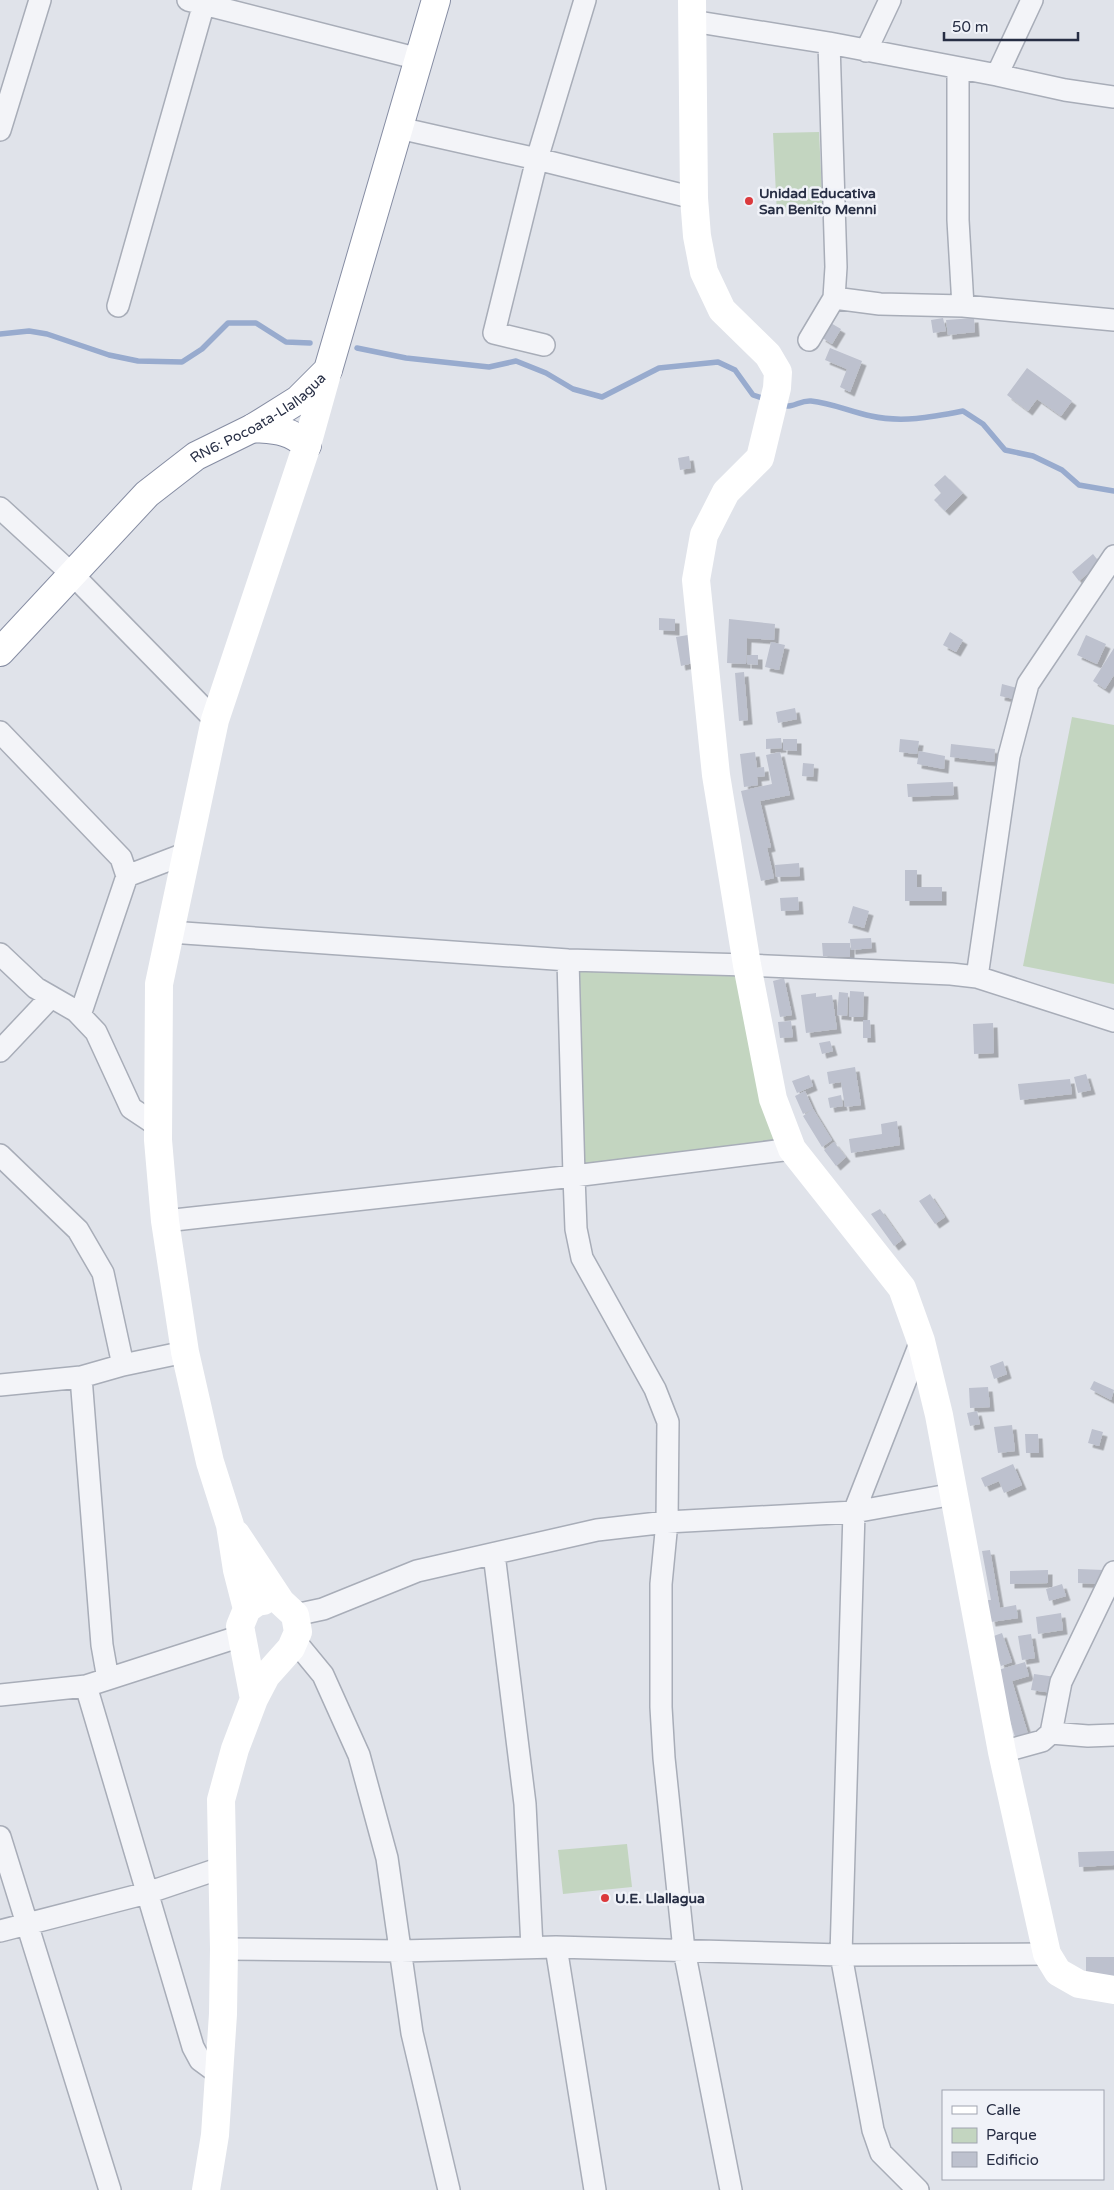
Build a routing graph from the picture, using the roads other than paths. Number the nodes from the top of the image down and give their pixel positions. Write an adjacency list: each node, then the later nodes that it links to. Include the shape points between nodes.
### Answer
1 (40, 0): 15 (street)
2 (436, 0): 10 (main road, RN6: Pocoata-Llallagua)
3 (585, 0): 16 (street)
4 (890, 0): 9 (street)
5 (1032, 0): 12 (street)
6 (199, 1): 10 (street); 19 (street)
7 (692, 11): 8 (street); 17 (main road)
8 (829, 43): 9 (street); 18 (street, via 836,267)
9 (866, 51): 11 (street)
10 (419, 59): 14 (main road, RN6: Pocoata-Llallagua)
11 (958, 69): 12 (street); 20 (street, via 958,220)
12 (997, 75): 13 (street)
13 (1114, 97)
14 (399, 128): 16 (street); 24 (main road, RN6: Pocoata-Llallagua)
15 (0, 130)
16 (538, 159): 17 (street); 23 (street, via 494,333)
17 (694, 198): 38 (main road, via 704,272 722,310 768,355 778,372 760,458 726,492 704,535 696,580 716,775)
18 (834, 298): 20 (street, via 880,304); 22 (street)
19 (118, 306)
20 (963, 306): 21 (street)
21 (1114, 320)
22 (809, 340)
23 (544, 345)
24 (328, 370): 25 (main road, RN6: Pocoata-Llallagua, via 298,400); 26 (main road)
25 (252, 428): 26 (main road, via 295,434); 29 (main road, RN6: Pocoata-Llallagua, via 196,456 147,494)
26 (307, 445): 31 (main road)
27 (0, 508): 29 (street)
28 (1114, 556): 39 (street, via 1028,684 1009,756)
29 (73, 575): 30 (main road, RN6: Pocoata-Llallagua); 31 (street)
30 (0, 652)
31 (215, 720): 33 (main road)
32 (0, 732): 34 (street, via 121,858)
33 (187, 853): 34 (street); 35 (main road)
34 (127, 876): 41 (street)
35 (170, 932): 37 (street); 44 (main road, via 159,984)
36 (0, 954): 40 (street, via 36,988)
37 (568, 960): 38 (street); 47 (street)
38 (747, 965): 39 (street); 45 (main road, via 773,1099)
39 (977, 977): 42 (street)
40 (51, 997): 41 (street); 43 (street)
41 (80, 1015): 44 (street, via 96,1032 131,1108)
42 (1114, 1021)
43 (0, 1051)
44 (158, 1126): 48 (main road)
45 (792, 1149): 47 (street); 49 (main road, via 902,1288)
46 (0, 1155): 51 (street, via 78,1230 103,1273)
47 (574, 1176): 48 (street); 56 (street, via 576,1229 582,1258 655,1389 668,1422)
48 (165, 1221): 50 (main road)
49 (921, 1340): 54 (main road, via 940,1415); 55 (street)
50 (185, 1352): 51 (street); 57 (main road, via 210,1462)
51 (123, 1365): 52 (street)
52 (81, 1377): 53 (street); 63 (street, via 102,1645)
53 (0, 1385)
54 (954, 1494): 55 (street); 69 (main road)
55 (854, 1512): 56 (street); 81 (street)
56 (667, 1522): 58 (street, via 597,1530); 78 (street, via 661,1584 661,1707)
57 (230, 1524): 60 (main road); 61 (main road)
58 (494, 1554): 61 (street, via 417,1571 322,1609); 75 (street, via 525,1804)
59 (1114, 1572): 67 (street, via 1061,1682)
60 (247, 1609): 61 (main road, via 269,1599); 62 (main road, via 240,1626)
61 (289, 1628): 62 (main road, via 270,1658 255,1654); 66 (main road); 79 (street, via 323,1675 359,1756 387,1858)
62 (242, 1640): 63 (street); 66 (main road)
63 (108, 1679): 64 (street)
64 (86, 1686): 65 (street); 72 (street)
65 (0, 1695)
66 (254, 1699): 71 (main road, via 235,1749 221,1800)
67 (1051, 1733): 68 (street); 69 (street, via 1031,1746)
68 (1114, 1735)
69 (1002, 1752): 80 (main road)
70 (0, 1837): 73 (street)
71 (221, 1868): 72 (street); 77 (main road)
72 (147, 1893): 73 (street); 83 (street, via 193,2047 200,2060)
73 (27, 1924): 74 (street); 84 (street)
74 (0, 1931)
75 (532, 1948): 76 (street); 79 (street)
76 (556, 1948): 78 (street); 87 (street)
77 (224, 1950): 79 (street); 83 (main road)
78 (684, 1950): 81 (street); 88 (street)
79 (401, 1951): 86 (street, via 412,2033)
80 (1047, 1954): 81 (street); 82 (main road, via 1058,1972 1079,1984)
81 (841, 1955): 89 (street, via 873,2130 881,2153)
82 (1114, 1990)
83 (219, 2074): 85 (main road, via 215,2136)
84 (110, 2190)
85 (206, 2190)
86 (449, 2190)
87 (595, 2190)
88 (731, 2190)
89 (918, 2190)

